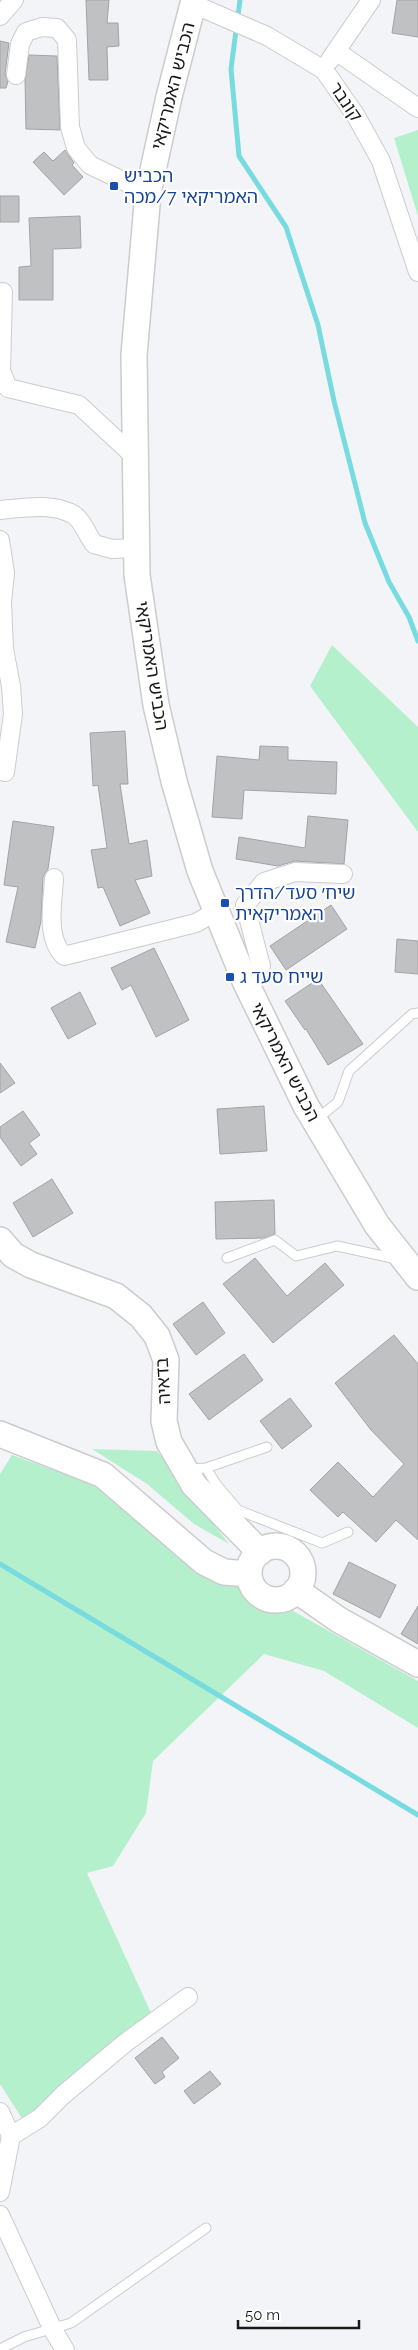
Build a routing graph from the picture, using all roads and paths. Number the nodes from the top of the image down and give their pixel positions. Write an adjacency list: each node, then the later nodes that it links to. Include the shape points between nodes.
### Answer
1 (14, 0): 4 (street)
2 (371, 0): 5 (street)
3 (194, 2): 6 (street, קונבר, via 267,36); 9 (main road, הכביש האמריקאי)
4 (0, 16)
5 (336, 50): 6 (street); 8 (street)
6 (324, 70): 10 (street, קונבר, via 356,116 381,161)
7 (16, 75): 9 (street, via 20,44 26,32 42,27 57,28 67,40 70,127 76,148 90,165)
8 (418, 108)
9 (148, 193): 12 (main road, הכביש האמריקאי, via 134,355)
10 (417, 267)
11 (4, 292): 12 (street, via 1,371 8,388 79,405)
12 (134, 456): 15 (main road, הכביש האמריקאי)
13 (0, 510): 15 (street, via 36,506 62,510 76,515 94,544 112,549)
14 (0, 540): 16 (street, via 5,573 2,602 4,649 13,714)
15 (137, 548): 19 (main road, הכביש האמריקאי, via 137,575 156,705 179,799)
16 (5, 772)
17 (343, 874): 20 (street, via 295,872 264,882 245,905 260,966)
18 (54, 878): 19 (street, via 52,936 56,948 64,956 196,923)
19 (215, 912): 20 (main road, הכביש האמריקאי)
20 (245, 981): 22 (main road, הכביש האמריקאי)
21 (418, 1013): 22 (lane, via 412,1014 349,1071 338,1102)
22 (315, 1121): 25 (main road, הכביש האמריקאי, via 377,1225)
23 (0, 1240): 28 (main road, בדאיה, via 13,1255 31,1265 116,1296 141,1316 157,1336 166,1360 164,1421 169,1442)
24 (227, 1258): 25 (lane, via 275,1240 296,1256 337,1246)
25 (411, 1269)
26 (0, 1434): 31 (main road, via 103,1475 204,1562 224,1572)
27 (266, 1447): 28 (lane)
28 (196, 1469): 29 (lane, via 216,1484 238,1510 322,1544); 30 (main road, בדאיה, via 194,1485)
29 (348, 1532)
30 (260, 1552): 31 (main road, via 252,1562); 32 (main road, via 277,1546 293,1553 302,1568 302,1580)
31 (249, 1574): 32 (main road, via 253,1587 267,1598 281,1599)
32 (296, 1590): 33 (main road, via 339,1620)
33 (418, 1664)
34 (188, 1998): 36 (street, via 125,2043 40,2118)
35 (0, 2112): 36 (street)
36 (11, 2136): 37 (street)
37 (0, 2192)
38 (0, 2215): 40 (street)
39 (206, 2228): 40 (lane, via 71,2323)
40 (53, 2330): 41 (lane, via 24,2337); 42 (street)
41 (0, 2349)
42 (65, 2350)

